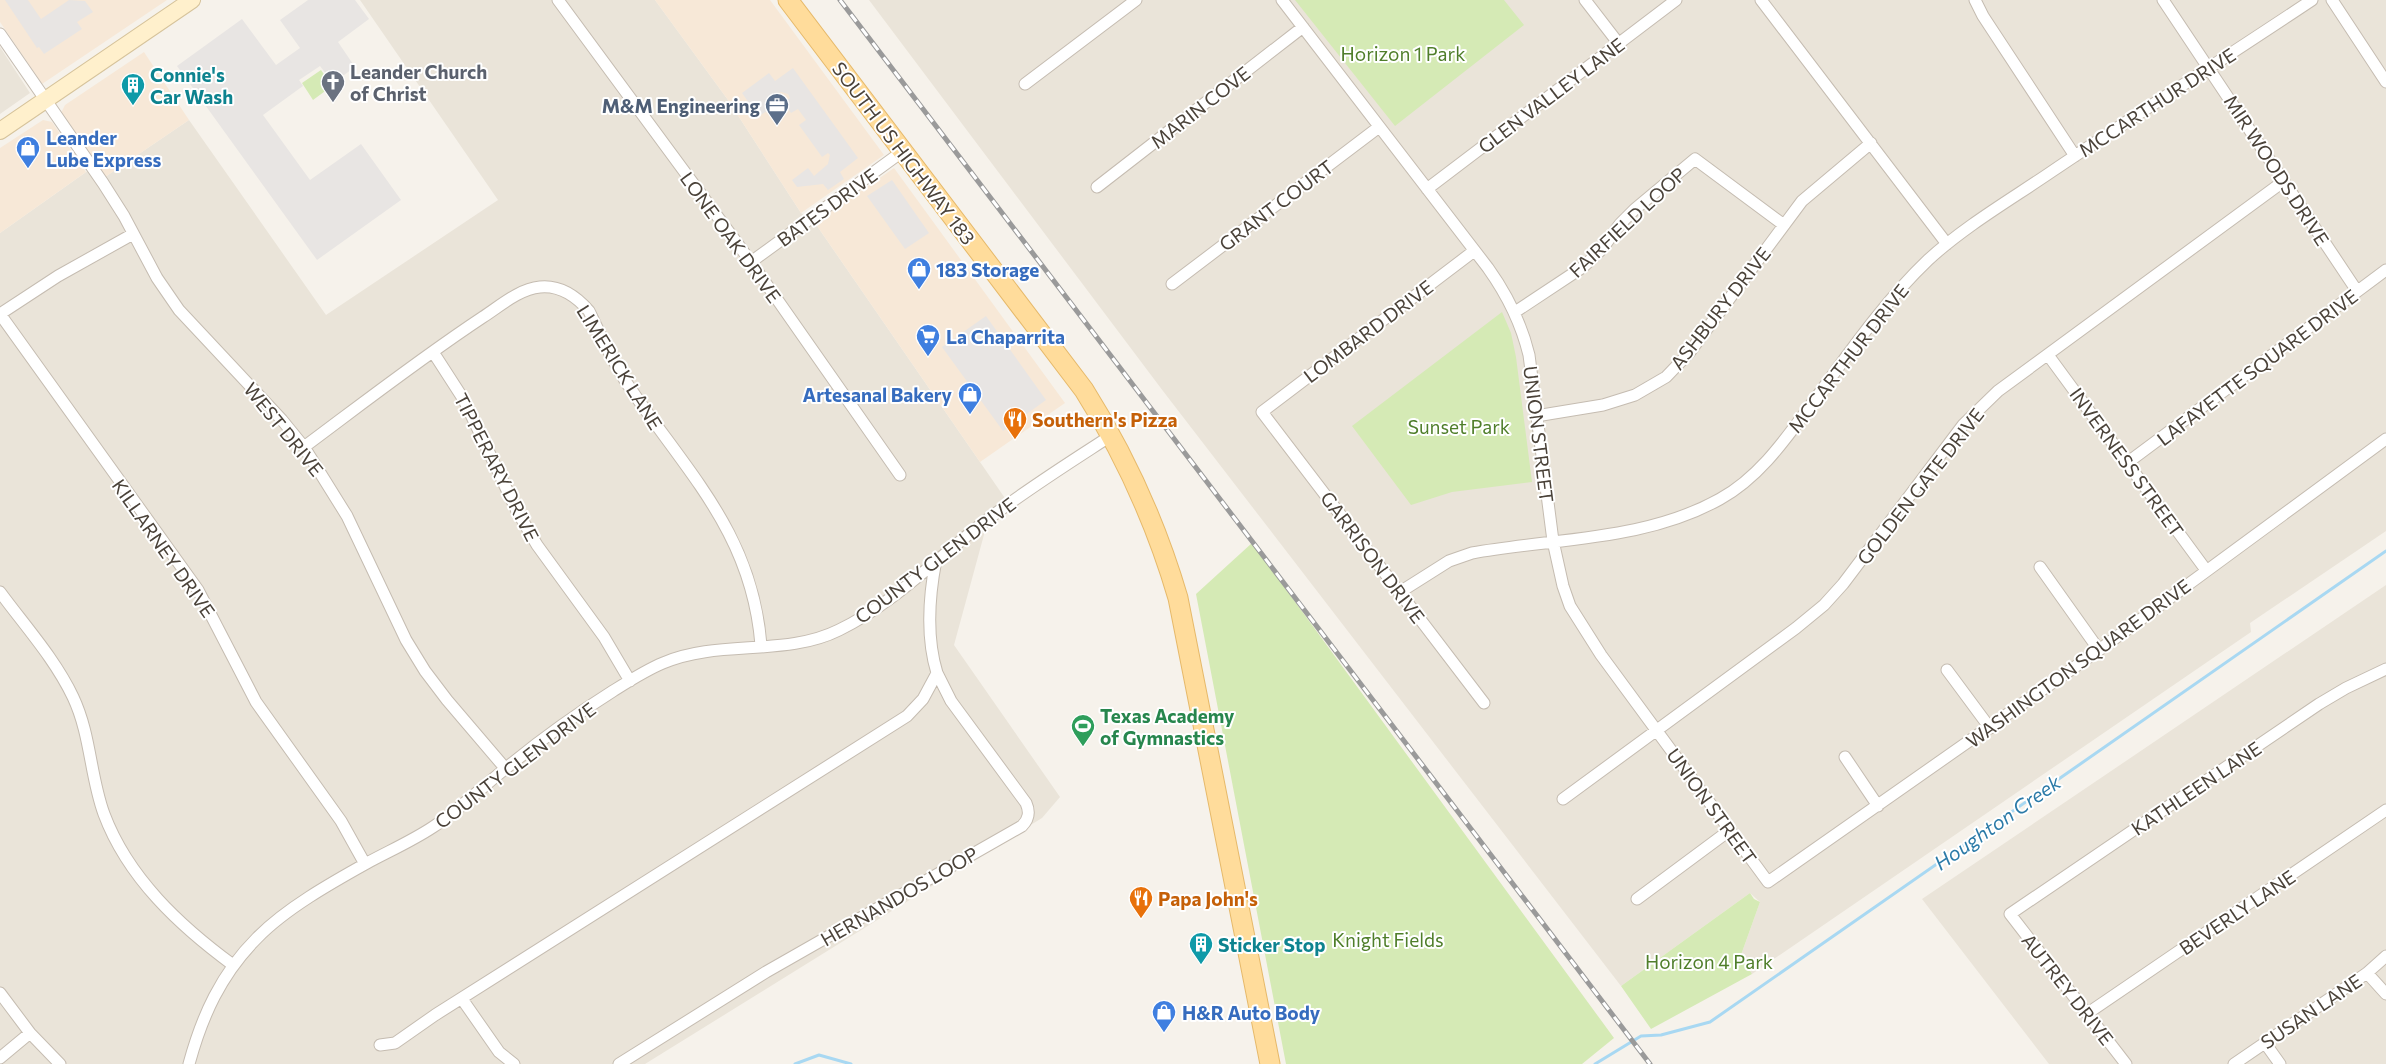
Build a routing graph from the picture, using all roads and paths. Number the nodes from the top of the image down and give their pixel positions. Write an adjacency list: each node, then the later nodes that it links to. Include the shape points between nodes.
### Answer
1 (192, 0): 19 (main road)
2 (558, 0): 32 (street, LONE OAK DRIVE)
3 (788, 0): 23 (main road, SOUTH US HIGHWAY 183)
4 (1136, 0): 18 (street)
5 (1282, 0): 13 (street, UNION STREET)
6 (1585, 0): 15 (street)
7 (1676, 0): 15 (street, GLEN VALLEY LANE)
8 (1761, 0): 22 (street)
9 (1975, 0): 24 (street)
10 (2163, 0): 16 (street, MIR WOODS DRIVE)
11 (2312, 0): 16 (street, MCCARTHUR DRIVE)
12 (2332, 0): 17 (street)
13 (1303, 27): 20 (street, UNION STREET); 26 (street, MARIN COVE)
14 (0, 34): 19 (street, WEST DRIVE)
15 (1619, 44): 27 (street, GLEN VALLEY LANE)
16 (2210, 68): 24 (street, MCCARTHUR DRIVE); 25 (street, MIR WOODS DRIVE)
17 (2386, 82)
18 (1025, 84)
19 (45, 101): 21 (main road); 29 (street, WEST DRIVE, via 103,183)
20 (1379, 126): 27 (street, UNION STREET); 34 (street, GRANT COURT)
21 (0, 131)
22 (1871, 144): 28 (street, ASHBURY DRIVE, via 1818,186); 30 (street)
23 (904, 151): 32 (street, BATES DRIVE); 42 (main road, SOUTH US HIGHWAY 183, via 1084,390)
24 (2075, 156): 30 (street, MCCARTHUR DRIVE)
25 (2284, 181): 35 (street, MIR WOODS DRIVE); 39 (street, GOLDEN GATE DRIVE)
26 (1097, 187)
27 (1427, 189): 31 (street, UNION STREET)
28 (1784, 225): 36 (street, FAIRFIELD LOOP, via 1695,159 1635,209 1602,249 1582,267); 41 (street, ASHBURY DRIVE, via 1688,353 1666,377 1635,395 1602,405)
29 (133, 234): 37 (street, via 58,276); 44 (street, WEST DRIVE, via 157,278 180,310)
30 (1947, 244): 47 (street, MCCARTHUR DRIVE, via 1927,261 1868,327 1776,450 1750,478 1724,498 1665,524)
31 (1474, 251): 36 (street, UNION STREET, via 1500,285); 40 (street, LOMBARD DRIVE)
32 (750, 262): 46 (street, LONE OAK DRIVE)
33 (2386, 270): 35 (street, LAFAYETTE SQUARE DRIVE)
34 (1172, 284)
35 (2358, 291): 45 (street, LAFAYETTE SQUARE DRIVE)
36 (1515, 312): 41 (street, UNION STREET, via 1529,355)
37 (0, 314): 68 (street, KILLARNEY DRIVE, via 198,590 256,702 341,821)
38 (433, 352): 44 (street, LIMERICK LANE); 53 (street, LIMERICK LANE, via 520,293 552,287 571,294 581,302 628,384 728,529 750,581); 58 (street, TIPPERARY DRIVE, via 464,400 537,545 604,637)
39 (2048, 355): 45 (street, INVERNESS STREET); 61 (street, GOLDEN GATE DRIVE, via 1998,391 1969,419 1824,605)
40 (1262, 412): 52 (street, GARRISON DRIVE)
41 (1536, 416): 47 (street, UNION STREET)
42 (1112, 435): 48 (street, COUNTY GLEN DRIVE, via 1027,491); 87 (main road, SOUTH US HIGHWAY 183, via 1138,485 1178,598)
43 (2386, 439): 50 (street, WASHINGTON SQUARE DRIVE)
44 (304, 447): 63 (street, WEST DRIVE, via 348,516 406,640 425,671)
45 (2127, 463): 50 (street, INVERNESS STREET)
46 (900, 475)
47 (1553, 541): 52 (street, MCCARTHUR DRIVE, via 1464,555 1430,571); 61 (street, UNION STREET, via 1570,606 1582,628)
48 (936, 560): 53 (street, COUNTY GLEN DRIVE, via 864,617 840,630 800,642); 57 (street, HERNANDOS LOOP, via 930,623)
49 (2040, 567): 54 (street)
50 (2206, 570): 54 (street, WASHINGTON SQUARE DRIVE)
51 (0, 592): 73 (street, via 73,696 89,741 104,814 129,862 180,922)
52 (1400, 592): 59 (street, GARRISON DRIVE)
53 (762, 646): 58 (street, COUNTY GLEN DRIVE, via 683,656)
54 (2099, 650): 60 (street, WASHINGTON SQUARE DRIVE)
55 (2386, 669): 71 (street, KATHLEEN LANE, via 2319,704)
56 (1947, 670): 60 (street)
57 (936, 673): 77 (street, via 923,699 898,723); 86 (street, HERNANDOS LOOP, via 951,701 1026,803 1029,809 1027,822 766,972)
58 (630, 681): 63 (street, COUNTY GLEN DRIVE)
59 (1484, 703)
60 (1990, 728): 65 (street, WASHINGTON SQUARE DRIVE)
61 (1656, 731): 64 (street, GOLDEN GATE DRIVE); 67 (street, UNION STREET)
62 (1845, 757): 65 (street)
63 (505, 768): 68 (street, COUNTY GLEN DRIVE, via 434,827)
64 (1563, 798)
65 (1878, 806): 69 (street, WASHINGTON SQUARE DRIVE)
66 (2386, 810): 78 (street, BEVERLY LANE)
67 (1730, 830): 69 (street, UNION STREET); 70 (street)
68 (365, 864): 73 (street, COUNTY GLEN DRIVE, via 270,926)
69 (1768, 882)
70 (1637, 899)
71 (2010, 914): 78 (street, AUTREY DRIVE)
72 (2386, 956): 74 (street, SUSAN LANE)
73 (233, 965): 84 (street, COUNTY GLEN DRIVE, via 204,1017)
74 (2367, 973): 76 (street); 80 (street, SUSAN LANE)
75 (0, 993): 79 (street)
76 (2386, 994)
77 (462, 999): 81 (street, via 395,1043); 85 (street, via 499,1052)
78 (2088, 1013): 88 (street, AUTREY DRIVE)
79 (30, 1033): 82 (street); 83 (street)
80 (2265, 1043): 89 (street, SUSAN LANE); 90 (street)
81 (380, 1045)
82 (0, 1058)
83 (60, 1064)
84 (189, 1064)
85 (514, 1064)
86 (619, 1064)
87 (1270, 1064)
88 (2126, 1064)
89 (2234, 1064)
90 (2280, 1064)

